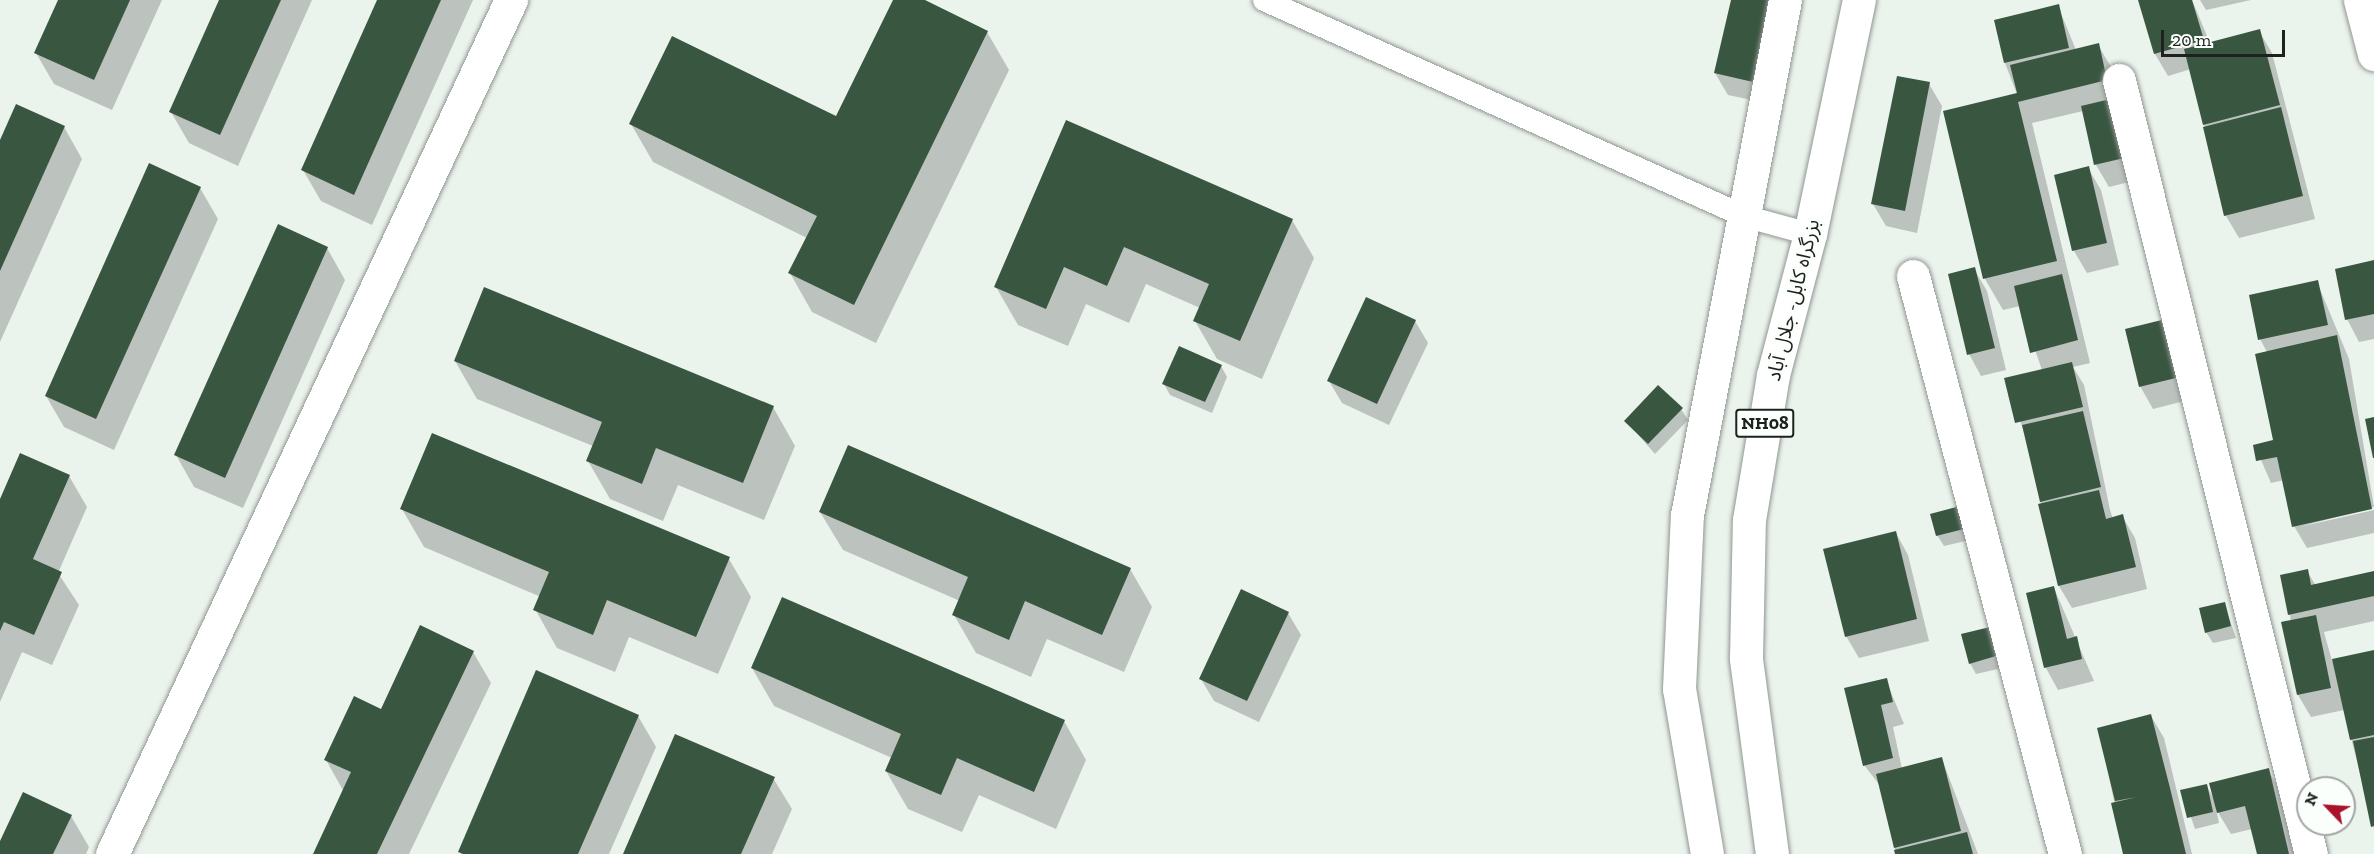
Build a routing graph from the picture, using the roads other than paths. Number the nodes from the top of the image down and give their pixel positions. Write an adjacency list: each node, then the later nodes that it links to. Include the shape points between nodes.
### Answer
1 (511, 0): 11 (main road)
2 (1264, 0): 8 (lane)
3 (1785, 0): 8 (main road, NH08)
4 (1859, 0): 9 (main road, بزرگراه کابل- جلال آباد / NH08)
5 (2360, 0): 6 (main road)
6 (2374, 54)
7 (2119, 80): 15 (main road)
8 (1744, 216): 9 (lane); 12 (main road, NH08, via 1687,516 1680,689)
9 (1810, 234): 13 (main road, بزرگراه کابل- جلال آباد / NH08, via 1773,375 1749,520 1746,658)
10 (1913, 276): 14 (main road)
11 (112, 854)
12 (1707, 854)
13 (1772, 854)
14 (2065, 854)
15 (2311, 854)

